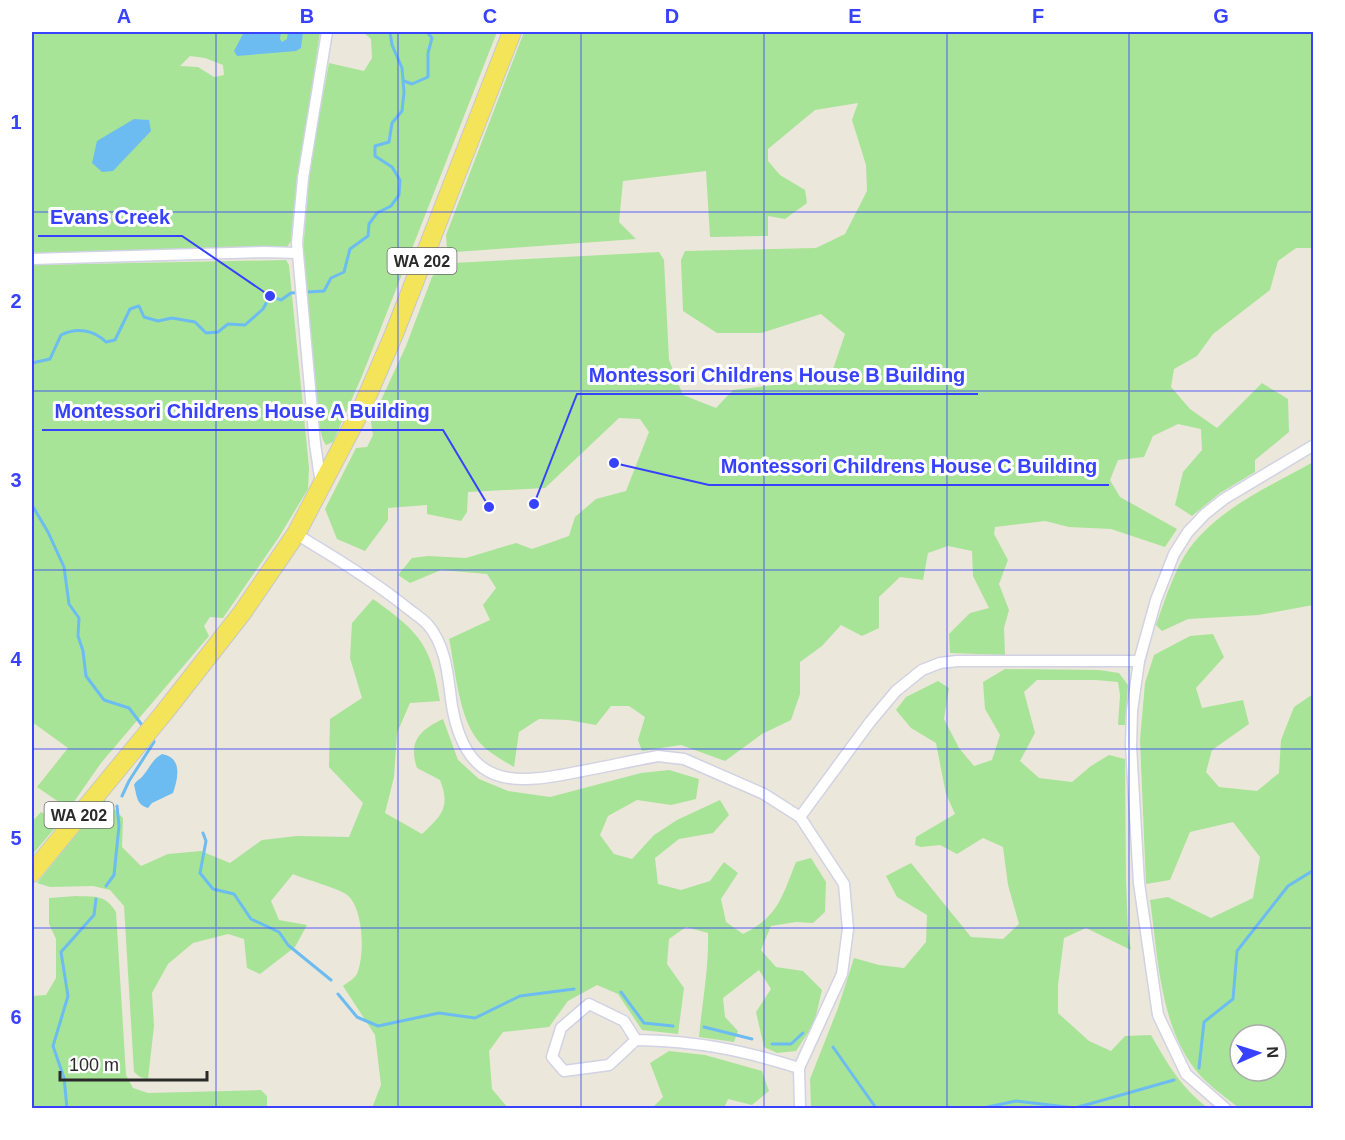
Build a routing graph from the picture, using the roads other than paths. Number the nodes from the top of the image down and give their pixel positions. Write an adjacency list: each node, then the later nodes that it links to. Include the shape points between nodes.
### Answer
1 (327, 32): 3 (street, via 303,178)
2 (512, 32): 6 (main road, WA 202, via 394,334 362,408)
3 (297, 253): 4 (street); 6 (street)
4 (32, 259)
5 (1314, 445): 8 (street, via 1224,499 1188,532 1174,554 1156,600)
6 (321, 486): 7 (main road, WA 202)
7 (296, 534): 9 (street, via 364,576 428,624 446,662 455,724 463,746 488,771 521,780 547,778 673,756 764,794); 10 (main road, WA 202, via 242,613)
8 (1139, 661): 9 (street, via 957,661 922,670 896,691 870,722); 14 (street, via 1131,746 1139,883 1158,1015 1186,1074)
9 (800, 817): 12 (street, via 844,884 848,929 842,974)
10 (32, 873)
11 (636, 1040): 11 (street, via 609,1065 564,1071 552,1057 561,1028 589,1004 624,1021); 12 (street, via 694,1042)
12 (799, 1068): 13 (street)
13 (801, 1108)
14 (1225, 1108)

